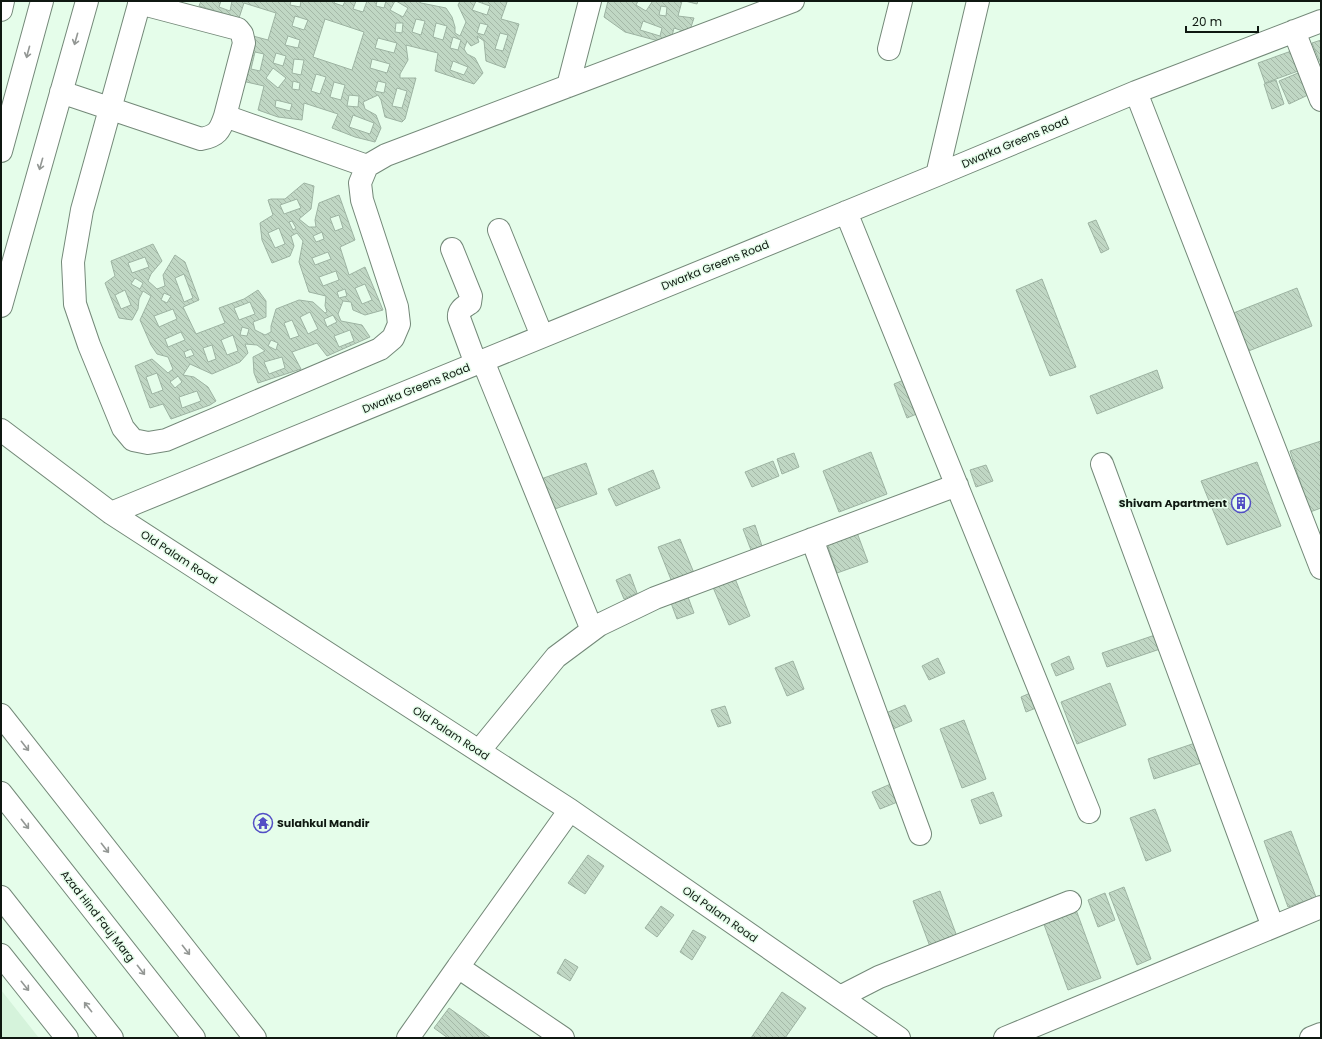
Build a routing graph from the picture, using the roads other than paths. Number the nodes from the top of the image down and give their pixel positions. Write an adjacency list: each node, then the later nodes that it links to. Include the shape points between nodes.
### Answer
1 (3, 1): 9 (street)
2 (42, 1): 19 (street, one-way to 19)
3 (87, 1): 14 (street, one-way to 14)
4 (793, 1): 13 (street)
5 (901, 1): 12 (street)
6 (978, 1): 21 (street)
7 (140, 2): 17 (street); 18 (street, via 238,29 242,34 244,43)
8 (585, 2): 13 (street)
9 (1, 10)
10 (1321, 21): 11 (street, Dwarka Greens Road)
11 (1294, 31): 15 (street, Dwarka Greens Road); 16 (street)
12 (889, 49)
13 (568, 86): 20 (street, via 386,155)
14 (61, 92): 17 (street); 25 (street, one-way to 25)
15 (1136, 92): 21 (street, Dwarka Greens Road); 33 (street)
16 (1321, 100)
17 (110, 108): 18 (street, via 200,139 210,138 217,133); 20 (street, via 82,210 73,262 75,304 123,428 133,440 148,443 166,440 380,349 393,338 399,324 397,307 362,200 360,183)
18 (225, 116): 20 (street)
19 (1, 150)
20 (367, 166)
21 (937, 175): 22 (street, Dwarka Greens Road)
22 (846, 212): 26 (street, Dwarka Greens Road); 30 (street)
23 (499, 230): 26 (street)
24 (452, 249): 27 (street, via 471,296 470,303 461,309 459,318)
25 (1, 306)
26 (542, 336): 27 (street, Dwarka Greens Road)
27 (480, 362): 31 (street, Dwarka Greens Road); 34 (street)
28 (1, 430): 31 (street, Old Palam Road)
29 (1102, 464): 44 (street)
30 (956, 485): 32 (street); 39 (street)
31 (111, 513): 36 (street, Old Palam Road)
32 (812, 539): 34 (street, via 655,598); 40 (street)
33 (1321, 568)
34 (592, 630): 36 (street, via 556,658)
35 (1, 715): 52 (street, one-way to 52)
36 (478, 751): 38 (street, Old Palam Road)
37 (1, 793): 51 (street, Azad Hind Fauj Marg, one-way to 51)
38 (570, 810): 46 (street); 47 (street, Old Palam Road)
39 (1089, 812)
40 (920, 834)
41 (1, 897): 50 (street, one-way to 41)
42 (1070, 902): 47 (street, via 878,977)
43 (1321, 907): 44 (street)
44 (1272, 927): 56 (street)
45 (1, 955): 49 (street, one-way to 49)
46 (458, 967): 53 (street); 54 (street)
47 (840, 997): 55 (street, Old Palam Road)
48 (1321, 1034): 57 (street)
49 (67, 1038)
50 (112, 1038)
51 (194, 1038)
52 (255, 1038)
53 (408, 1038)
54 (563, 1038)
55 (899, 1038)
56 (1005, 1038)
57 (1311, 1038)

